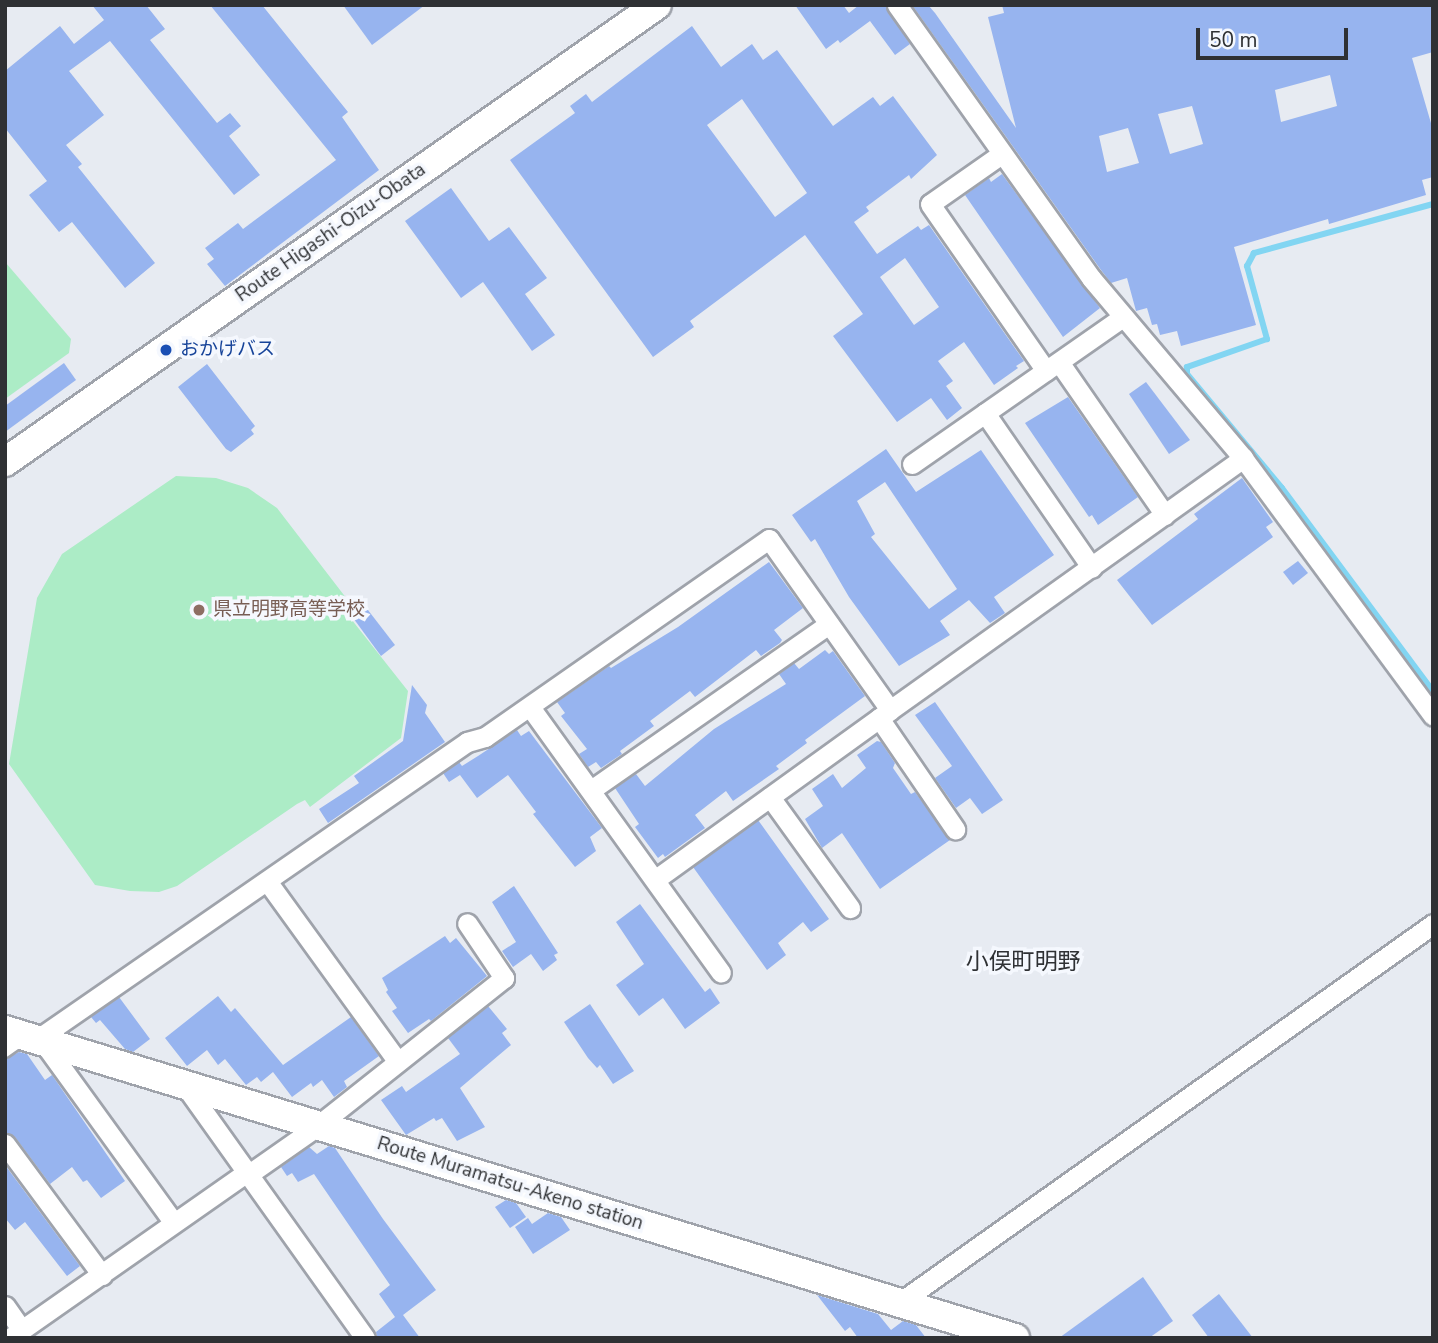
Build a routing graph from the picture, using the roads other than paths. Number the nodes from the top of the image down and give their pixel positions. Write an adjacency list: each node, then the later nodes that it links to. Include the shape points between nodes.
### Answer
1 (657, 5): 8 (main road, Route Higashi-Oizu-Obata)
2 (897, 5): 3 (street)
3 (1000, 155): 4 (street); 5 (street, via 930,204)
4 (1123, 317): 5 (street); 7 (street)
5 (1052, 366): 6 (street); 10 (street)
6 (985, 413): 9 (street); 11 (street)
7 (1243, 458): 10 (street); 15 (street)
8 (5, 462)
9 (912, 464)
10 (1165, 515): 11 (street)
11 (1091, 568): 14 (street)
12 (830, 624): 13 (street, via 769,539); 14 (street); 16 (street)
13 (530, 706): 16 (street); 20 (street, via 485,737 467,742)
14 (885, 714): 17 (street); 18 (street)
15 (1433, 716)
16 (591, 790): 19 (street)
17 (771, 797): 19 (street); 21 (street)
18 (955, 829)
19 (656, 879): 24 (street)
20 (267, 881): 25 (street); 26 (street)
21 (850, 908)
22 (467, 923): 26 (street, via 504,978)
23 (1433, 924): 33 (street)
24 (721, 974)
25 (23, 1040): 27 (main road, Route Muramatsu-Akeno station); 31 (street)
26 (398, 1062): 28 (street)
27 (186, 1087): 28 (main road, Route Muramatsu-Akeno station); 30 (street)
28 (316, 1127): 30 (street); 33 (main road, Route Muramatsu-Akeno station)
29 (5, 1144): 32 (street)
30 (248, 1173): 31 (street); 36 (street)
31 (174, 1223): 32 (street)
32 (102, 1275): 35 (street)
33 (900, 1303): 37 (main road, Route Muramatsu-Akeno station)
34 (5, 1306): 35 (street)
35 (16, 1334)
36 (365, 1338)
37 (1015, 1338)

